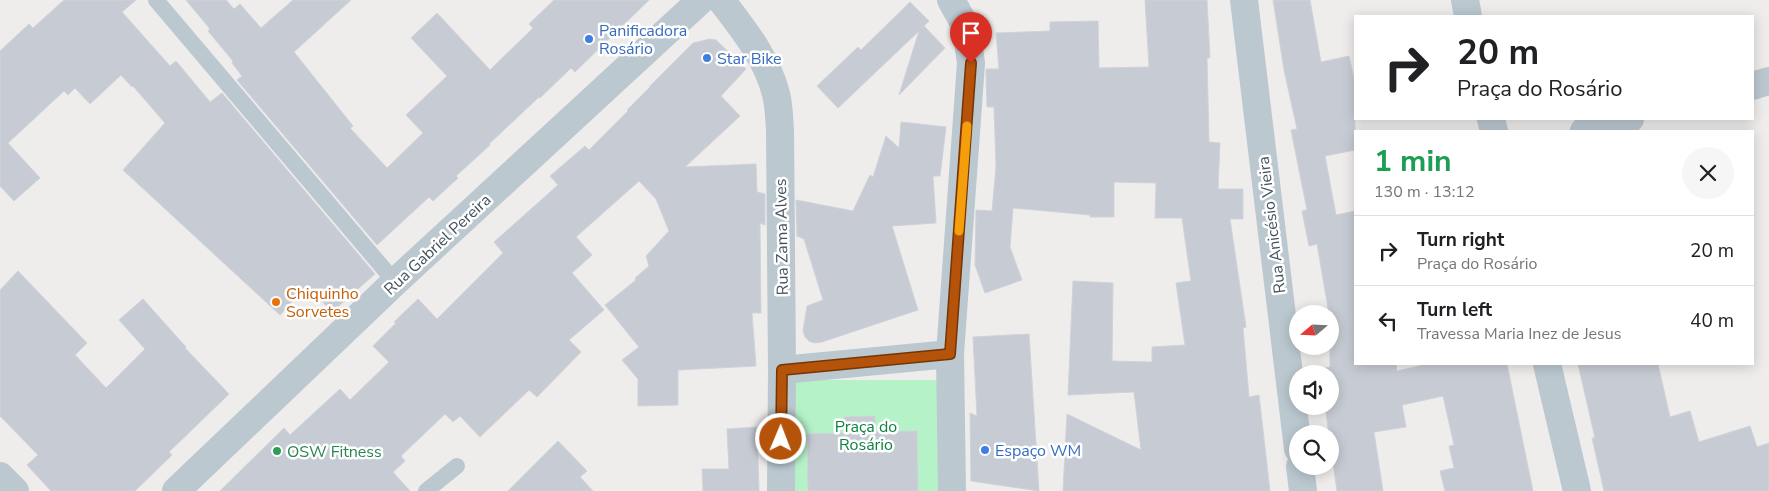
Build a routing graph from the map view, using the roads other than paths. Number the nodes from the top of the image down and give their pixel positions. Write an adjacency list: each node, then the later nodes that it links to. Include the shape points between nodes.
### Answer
1 (156, 0): 12 (lane)
2 (701, 0): 12 (street, Rua Gabriel Pereira)
3 (721, 0): 15 (street, Rua Zama Alves, via 752,42 769,72 777,96)
4 (951, 0): 13 (street, via 966,27 971,63)
5 (1244, 0): 16 (street, Rua Anicésio Vieira)
6 (1464, 0): 7 (street)
7 (1468, 15)
8 (1769, 81): 9 (street)
9 (1754, 85)
10 (1626, 120): 11 (street)
11 (1588, 130)
12 (395, 282): 21 (street, Rua Gabriel Pereira)
13 (950, 354): 15 (street); 24 (street)
14 (1547, 365): 26 (street)
15 (782, 370): 23 (street, Rua Zama Alves)
16 (1295, 425)
17 (457, 466): 22 (lane)
18 (1301, 475): 25 (street)
19 (0, 476): 20 (street)
20 (15, 491)
21 (176, 491)
22 (426, 491)
23 (781, 491)
24 (952, 491)
25 (1302, 491)
26 (1576, 491)

